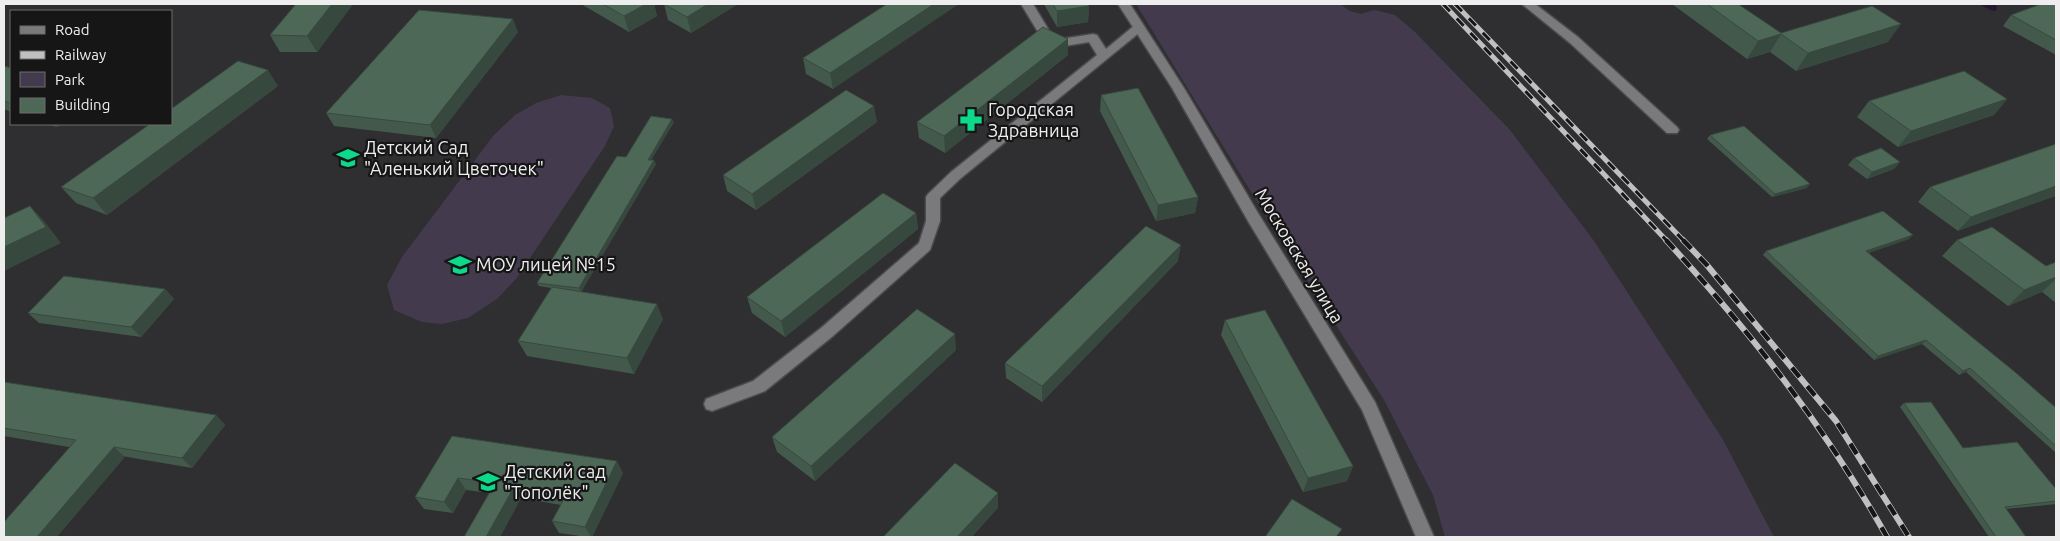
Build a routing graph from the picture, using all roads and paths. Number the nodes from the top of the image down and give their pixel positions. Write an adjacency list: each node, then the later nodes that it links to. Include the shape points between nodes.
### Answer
1 (1027, 4): 5 (street, via 1045,34 1059,43 1093,38)
2 (1124, 4): 4 (street, Московская улица)
3 (1528, 4): 6 (street, via 1574,40)
4 (1139, 28): 5 (street); 8 (street, Московская улица, via 1369,407)
5 (1104, 56): 7 (street, via 933,197 933,221 925,246 827,332 759,386)
6 (1672, 130)
7 (712, 404)
8 (1425, 537)

